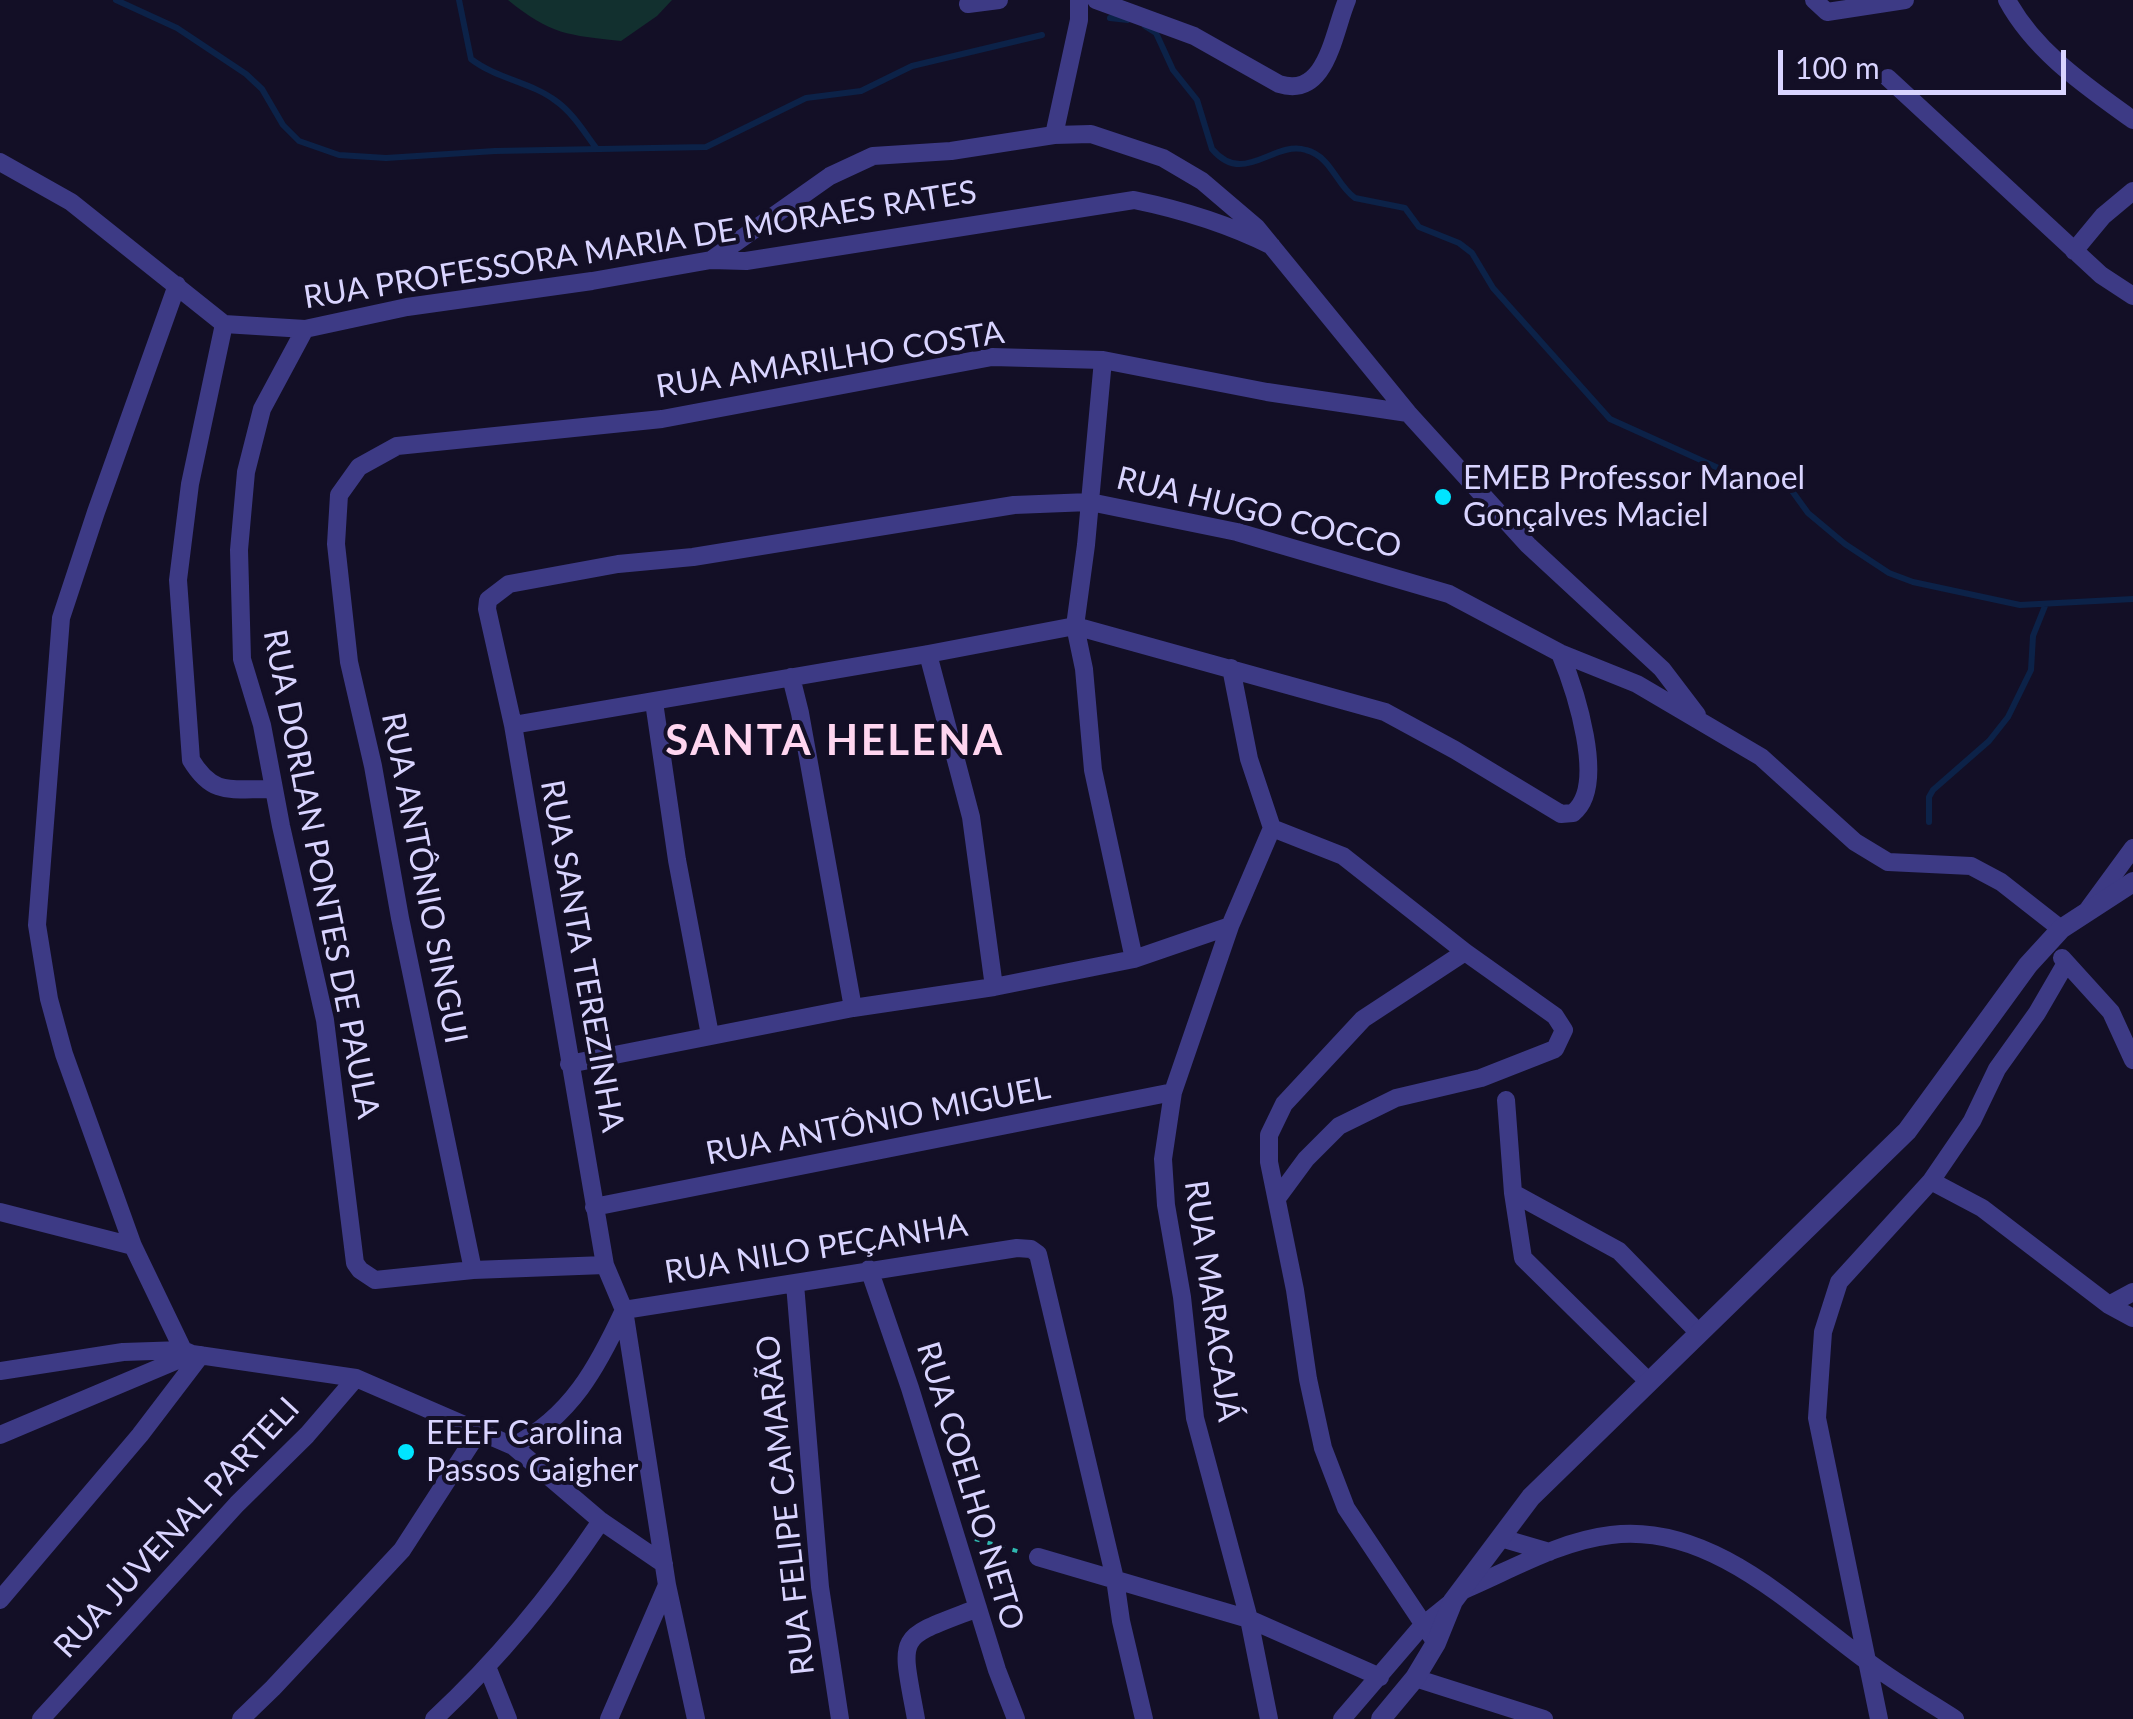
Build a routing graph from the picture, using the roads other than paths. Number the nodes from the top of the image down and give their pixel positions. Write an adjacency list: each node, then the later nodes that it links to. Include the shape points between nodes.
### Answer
1 (999, 0): 7 (street)
2 (1079, 0): 11 (street)
3 (1096, 0): 4 (street, via 1194,36 1294,89 1309,84 1324,64)
4 (1347, 0)
5 (1905, 0): 8 (street)
6 (2007, 0): 10 (street, via 2063,69)
7 (968, 4)
8 (1820, 6)
9 (1888, 78): 15 (street)
10 (2133, 120)
11 (1054, 135): 14 (street, via 1091,134 1163,158 1202,182); 16 (street, via 873,156 830,176)
12 (0, 162): 17 (street, via 71,202)
13 (2133, 191): 15 (street)
14 (1272, 246): 16 (street, RUA PROFESSORA MARIA DE MORAES RATES, via 1228,224 1134,200 746,261); 22 (street)
15 (2074, 251): 18 (street)
16 (710, 260): 20 (street, RUA PROFESSORA MARIA DE MORAES RATES)
17 (177, 285): 19 (street); 58 (street, via 62,618 36,925 64,1054)
18 (2133, 296)
19 (224, 324): 20 (street, RUA PROFESSORA MARIA DE MORAES RATES); 34 (street, via 190,484 178,580 191,760 204,781 219,788)
20 (305, 328): 34 (street, RUA DORLAN PONTES DE PAULA, via 262,409 246,472 239,550 242,659)
21 (1104, 360): 22 (street, RUA AMARILHO COSTA); 23 (street, RUA AMARILHO COSTA, via 992,357 662,419 398,446 358,466); 24 (street)
22 (1408, 413): 32 (street, via 1528,545 1662,669)
23 (339, 494): 61 (street, RUA ANTÔNIO SINGUI, via 336,544 349,662)
24 (1090, 502): 25 (street, RUA HUGO COCCO, via 1014,504 618,564 509,584 488,600); 26 (street); 27 (street, RUA HUGO COCCO, via 1237,532 1450,594)
25 (487, 609): 33 (street, RUA SANTA TEREZINHA)
26 (1075, 626): 28 (street); 29 (street); 42 (street, via 1093,770)
27 (1560, 653): 29 (street, via 1580,703 1588,757 1585,798 1573,813 1561,814 1385,712); 32 (street, RUA HUGO COCCO, via 1638,684)
28 (928, 654): 30 (street); 44 (street, via 971,817)
29 (1231, 668): 35 (street, via 1249,760)
30 (790, 676): 31 (street); 45 (street)
31 (654, 702): 33 (street); 48 (street)
32 (1703, 723): 40 (street, RUA HUGO COCCO, via 1761,757 1854,842 1888,862 1971,866 2001,882)
33 (513, 725): 50 (street, RUA SANTA TEREZINHA)
34 (274, 789): 61 (street, RUA DORLAN PONTES DE PAULA, via 325,1020 356,1263 375,1280)
35 (1272, 828): 39 (street, RUA MARACAJÁ); 41 (street, via 1343,856)
36 (2133, 848): 38 (street)
37 (2133, 882): 38 (street)
38 (2089, 909): 40 (street)
39 (1230, 926): 42 (street); 51 (street, RUA MARACAJÁ)
40 (2054, 936): 43 (street, RUA HUGO COCCO); 67 (street, via 1907,1131)
41 (1466, 952): 55 (street, via 1364,1019 1284,1104 1269,1135); 55 (street, via 1555,1016 1564,1030 1555,1050 1482,1078 1396,1098 1339,1126)
42 (1134, 959): 44 (street)
43 (2066, 963): 46 (street, RUA HUGO COCCO); 53 (street)
44 (994, 988): 45 (street)
45 (853, 1008): 48 (street)
46 (2111, 1012): 47 (street); 49 (street)
47 (2133, 1020)
48 (710, 1035): 50 (street)
49 (2133, 1060)
50 (569, 1064): 56 (street, RUA SANTA TEREZINHA)
51 (1173, 1092): 56 (street, RUA ANTÔNIO MIGUEL); 85 (street, RUA MARACAJÁ, via 1163,1159 1166,1204 1195,1418)
52 (1506, 1100): 54 (street)
53 (1931, 1181): 64 (street, via 1982,1208); 88 (street, via 1838,1282 1823,1332 1818,1418)
54 (1513, 1193): 67 (street, via 1619,1251); 71 (street, via 1523,1258)
55 (1278, 1197): 86 (street, via 1324,1448 1346,1508)
56 (594, 1208): 59 (street, RUA SANTA TEREZINHA)
57 (0, 1212): 58 (street)
58 (133, 1246): 68 (street)
59 (605, 1265): 61 (street); 65 (street, RUA SANTA TEREZINHA)
60 (869, 1269): 62 (street, RUA NILO PEÇANHA); 80 (street, RUA NILO PEÇANHA, via 1017,1248 1038,1254); 84 (street, RUA COELHO NETO)
61 (473, 1270)
62 (795, 1284): 65 (street, RUA NILO PEÇANHA); 98 (street, RUA FELIPE CAMARÃO, via 820,1588)
63 (2133, 1292): 64 (street)
64 (2108, 1305): 66 (street)
65 (624, 1310): 74 (street, via 600,1364 574,1400 538,1434); 79 (street, RUA SANTA TEREZINHA)
66 (2133, 1318)
67 (1698, 1333): 71 (street)
68 (192, 1353): 69 (street, via 123,1352); 70 (street); 73 (street); 83 (street, via 140,1435)
69 (0, 1371)
70 (356, 1378): 72 (street); 92 (street, RUA JUVENAL PARTELI)
71 (1649, 1382): 76 (street, via 1531,1496)
72 (479, 1431): 74 (street); 93 (street, via 402,1550)
73 (0, 1435)
74 (513, 1446): 75 (street)
75 (601, 1521): 79 (street); 89 (street)
76 (1502, 1538): 77 (street); 82 (street)
77 (1549, 1552): 82 (street); 88 (street, via 1634,1533 1684,1544 1776,1589)
78 (1038, 1558): 80 (street)
79 (664, 1564): 81 (street, RUA SANTA TEREZINHA)
80 (1115, 1579): 85 (street); 101 (street)
81 (667, 1585): 96 (street); 97 (street, RUA SANTA TEREZINHA)
82 (1457, 1596): 86 (street); 87 (street)
83 (0, 1600)
84 (978, 1608): 99 (street, via 910,1638 905,1650); 100 (street, RUA COELHO NETO)
85 (1249, 1619): 90 (street); 102 (street, RUA MARACAJÁ)
86 (1422, 1626): 87 (street); 90 (street)
87 (1436, 1643): 91 (street)
88 (1870, 1664): 106 (street); 107 (street)
89 (488, 1669): 94 (street); 95 (street)
90 (1380, 1677): 103 (street)
91 (1416, 1678): 104 (street); 105 (street)
92 (41, 1719)
93 (241, 1719)
94 (434, 1719)
95 (508, 1719)
96 (609, 1719)
97 (696, 1719)
98 (840, 1719)
99 (916, 1719)
100 (1016, 1719)
101 (1144, 1719)
102 (1269, 1719)
103 (1342, 1719)
104 (1380, 1719)
105 (1544, 1719)
106 (1880, 1719)
107 (1954, 1719)

